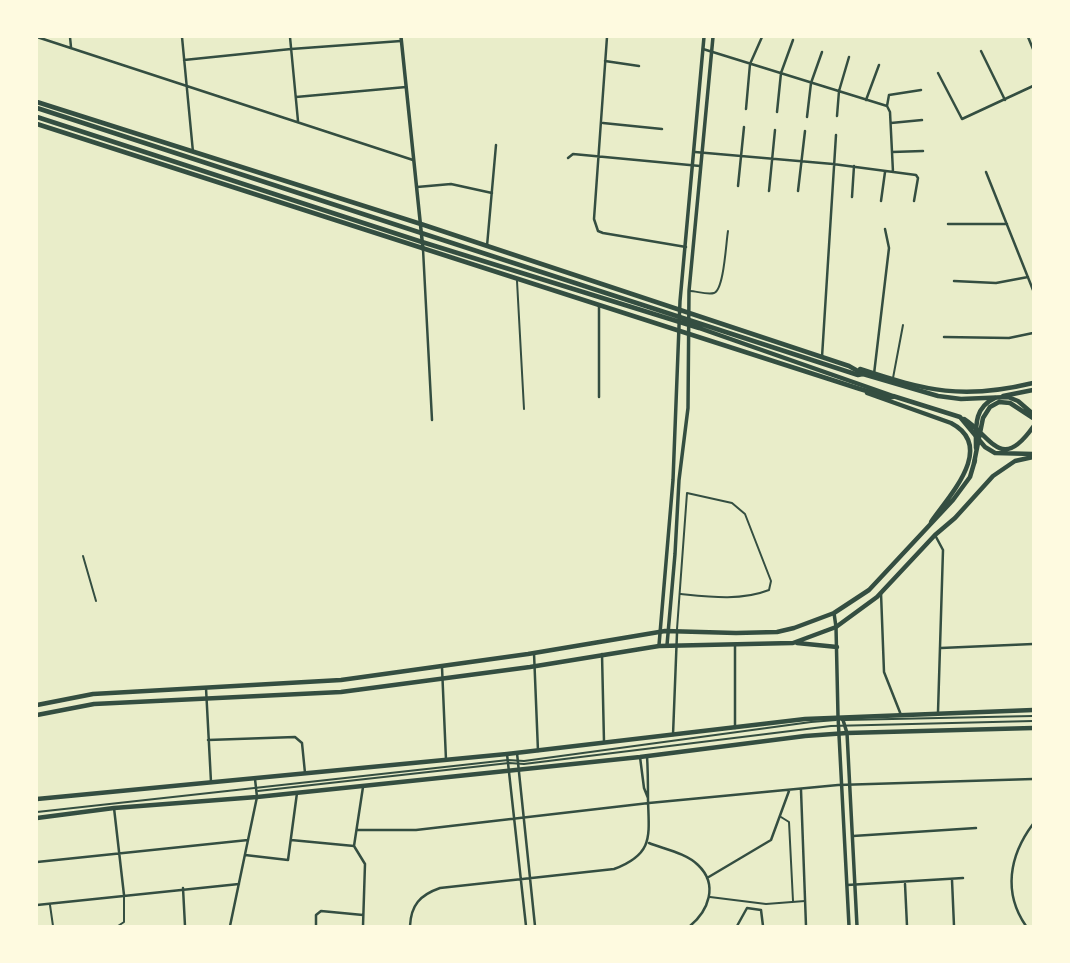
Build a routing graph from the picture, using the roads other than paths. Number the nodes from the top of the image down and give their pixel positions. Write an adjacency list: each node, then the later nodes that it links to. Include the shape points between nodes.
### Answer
1 (37, 37): 12 (street)
2 (70, 37): 12 (street)
3 (182, 37): 20 (street)
4 (290, 37): 14 (street)
5 (607, 37): 21 (street)
6 (704, 37): 15 (street)
7 (713, 37): 16 (street)
8 (761, 37): 22 (street)
9 (1028, 37): 13 (street)
10 (401, 39): 14 (street); 30 (street)
11 (793, 40): 25 (street)
12 (71, 47): 28 (street)
13 (1033, 48)
14 (291, 49): 20 (street); 33 (street)
15 (703, 49): 16 (street); 57 (street)
16 (710, 51): 22 (street); 58 (street)
17 (981, 51): 35 (street)
18 (822, 52): 27 (street)
19 (849, 57): 32 (street)
20 (184, 60): 28 (street)
21 (605, 61): 24 (street); 47 (street)
22 (750, 64): 25 (street); 39 (street)
23 (879, 65): 34 (street)
24 (639, 66)
25 (781, 73): 27 (street); 40 (street)
26 (938, 73): 35 (street, via 962,119)
27 (811, 83): 32 (street); 43 (street)
28 (187, 86): 45 (street); 56 (street)
29 (1033, 86): 35 (street)
30 (406, 87): 33 (street); 64 (street)
31 (921, 90): 37 (street, via 890,94)
32 (839, 91): 34 (street); 41 (street)
33 (296, 97): 45 (street)
34 (866, 100): 37 (street)
35 (1005, 100)
36 (37, 102): 56 (main road)
37 (887, 106): 46 (street)
38 (37, 108): 85 (main road)
39 (746, 109)
40 (777, 112)
41 (837, 116)
42 (37, 117): 87 (main road)
43 (807, 117)
44 (922, 120): 46 (street)
45 (298, 121): 64 (street)
46 (891, 122): 59 (street)
47 (602, 123): 50 (street); 61 (street)
48 (37, 124): 90 (main road)
49 (744, 127): 60 (street)
50 (662, 129)
51 (775, 130): 63 (street)
52 (805, 131): 65 (street)
53 (836, 135): 66 (street)
54 (496, 145): 77 (street)
55 (923, 151): 59 (street)
56 (193, 152): 81 (main road)
57 (695, 152): 58 (street); 67 (street)
58 (702, 152): 60 (street); 68 (street)
59 (892, 152): 71 (street)
60 (742, 156): 63 (street); 73 (street)
61 (599, 157): 62 (street, via 573,154); 67 (street); 89 (street, via 594,219 598,231)
62 (568, 158)
63 (772, 159): 65 (street); 75 (street)
64 (414, 161): 74 (street)
65 (802, 161): 66 (street); 76 (street)
66 (833, 164): 69 (street); 104 (street)
67 (694, 165): 68 (street); 89 (street)
68 (700, 166): 95 (street)
69 (854, 166): 70 (street); 78 (street)
70 (885, 172): 71 (street); 79 (street)
71 (893, 172): 80 (street, via 917,176)
72 (986, 172): 83 (street)
73 (737, 186)
74 (417, 187): 77 (street, via 451,184); 81 (street)
75 (769, 191)
76 (798, 191)
77 (492, 193): 88 (street)
78 (852, 197)
79 (881, 201)
80 (914, 201)
81 (421, 224): 85 (street); 88 (main road)
82 (948, 224): 83 (street)
83 (1007, 224): 92 (street)
84 (885, 229): 107 (street, via 889,248)
85 (422, 231): 87 (street); 97 (main road)
86 (728, 231): 95 (street, via 718,290)
87 (422, 242): 90 (street); 97 (main road)
88 (487, 246): 97 (main road)
89 (686, 247): 97 (street)
90 (423, 249): 91 (main road); 117 (street)
91 (517, 277): 96 (main road); 114 (street)
92 (1028, 277): 93 (street, via 996,283); 94 (street)
93 (954, 281)
94 (1033, 290)
95 (689, 291): 98 (street)
96 (599, 303): 100 (main road); 112 (street)
97 (679, 316): 98 (main road); 100 (street)
98 (688, 318): 101 (street); 104 (main road); 106 (main road); 113 (main road)
99 (903, 325): 108 (street)
100 (678, 329): 101 (main road); 121 (street)
101 (688, 332): 110 (main road); 122 (street, via 688,408)
102 (1033, 333): 103 (street, via 1009,338)
103 (944, 337)
104 (822, 357): 105 (main road)
105 (849, 366): 106 (main road); 107 (main road)
106 (863, 374): 115 (main road, via 943,397 1008,397)
107 (874, 374): 108 (main road)
108 (893, 379): 109 (main road, via 958,393)
109 (1033, 383)
110 (860, 389): 113 (main road); 123 (main road, via 951,423 968,438 969,453 959,486)
111 (1033, 390): 120 (main road, via 994,399 981,408)
112 (599, 397)
113 (894, 397): 116 (main road)
114 (524, 409)
115 (1033, 416): 120 (main road, via 1015,404 999,402 985,412)
116 (960, 417): 118 (main road, via 1000,449 1018,445); 119 (main road, via 992,452)
117 (432, 420)
118 (1033, 427)
119 (1033, 456): 124 (main road, via 999,471)
120 (974, 463): 123 (main road, via 967,483)
121 (673, 480): 122 (street); 133 (street)
122 (679, 480): 131 (street)
123 (926, 529): 129 (main road, via 869,590)
124 (935, 535): 126 (main road); 141 (street, via 943,550)
125 (83, 556): 128 (street)
126 (881, 593): 130 (main road); 155 (street, via 884,672)
127 (681, 594): 127 (street, via 718,598 769,590 771,581 745,513 732,503 687,493); 132 (street)
128 (96, 601)
129 (834, 613): 130 (street); 132 (main road, via 777,632)
130 (836, 627): 134 (main road); 140 (street)
131 (668, 631): 132 (main road); 133 (main road); 137 (street)
132 (677, 631): 138 (street)
133 (660, 632): 139 (street); 142 (main road)
134 (793, 643): 135 (main road); 140 (main road)
135 (735, 644): 138 (main road); 159 (street)
136 (1033, 644): 141 (street)
137 (667, 645): 138 (main road); 139 (main road)
138 (677, 645): 163 (street)
139 (659, 646): 143 (main road)
140 (837, 647): 158 (street)
141 (941, 648): 153 (street)
142 (534, 653): 144 (street); 145 (main road)
143 (602, 654): 144 (main road); 165 (street)
144 (535, 666): 146 (main road); 166 (street)
145 (442, 667): 146 (street); 147 (main road)
146 (443, 678): 149 (main road); 170 (street)
147 (300, 684): 148 (main road); 149 (main road)
148 (206, 687): 150 (street); 151 (main road, via 93,694)
149 (302, 693): 150 (main road)
150 (206, 697): 154 (main road, via 94,704); 164 (street)
151 (37, 705)
152 (1033, 710): 153 (main road)
153 (938, 713): 155 (main road)
154 (37, 715)
155 (901, 715): 158 (main road)
156 (1033, 716): 158 (street)
157 (1033, 721): 158 (street)
158 (841, 722): 159 (main road); 161 (street); 162 (street); 171 (street); 171 (street, via 799,723)
159 (734, 728): 163 (main road)
160 (1033, 728): 162 (main road)
161 (839, 733): 162 (main road); 168 (main road); 177 (street)
162 (847, 733): 178 (street)
163 (673, 735): 165 (main road)
164 (208, 740): 173 (street, via 297,738 302,743); 176 (street)
165 (604, 742): 166 (main road)
166 (538, 751): 167 (main road)
167 (517, 753): 169 (main road); 171 (street)
168 (643, 757): 171 (main road); 185 (street)
169 (508, 759): 170 (main road); 171 (street); 172 (street); 182 (street)
170 (446, 760): 173 (main road)
171 (518, 765): 172 (main road); 190 (street)
172 (509, 770): 179 (main road); 191 (street)
173 (305, 774): 174 (main road)
174 (255, 779): 176 (main road); 182 (street)
175 (1033, 779): 178 (street)
176 (211, 782): 184 (main road)
177 (842, 785): 178 (street); 180 (street); 211 (street)
178 (850, 785): 195 (street)
179 (363, 786): 183 (main road); 194 (street)
180 (801, 789): 181 (street); 215 (street)
181 (789, 790): 185 (street); 188 (street)
182 (257, 792): 183 (main road); 186 (main road); 187 (street); 196 (street)
183 (297, 793): 197 (street)
184 (37, 799)
185 (649, 803): 190 (street); 198 (street)
186 (114, 808): 189 (main road); 200 (street)
187 (37, 812)
188 (780, 816): 203 (street, via 771,840); 216 (street, via 789,822)
189 (37, 818)
190 (523, 818): 191 (street); 206 (street)
191 (515, 819): 194 (street, via 400,832); 205 (street)
192 (1033, 824): 238 (street, via 1020,846 1011,878 1013,902)
193 (976, 828): 195 (street)
194 (357, 830): 199 (street)
195 (853, 836): 210 (street)
196 (248, 840): 200 (street); 201 (street)
197 (291, 840): 199 (street); 201 (street, via 285,861)
198 (648, 842): 203 (street, via 698,865); 206 (street, via 628,864 614,869)
199 (354, 846): 220 (street, via 365,864)
200 (119, 854): 202 (street); 213 (street)
201 (245, 855): 209 (street)
202 (37, 863)
203 (707, 878): 214 (street)
204 (963, 878): 207 (street)
205 (521, 879): 206 (street); 227 (street, via 426,893 415,904); 228 (street)
206 (529, 879): 229 (street)
207 (951, 880): 208 (street); 237 (street)
208 (905, 883): 210 (street); 236 (street)
209 (239, 884): 212 (street); 224 (street)
210 (855, 885): 211 (street); 235 (street)
211 (847, 886): 234 (street)
212 (183, 888): 213 (street); 223 (street)
213 (124, 896): 217 (street); 222 (street, via 124,922)
214 (709, 897): 219 (street); 230 (street, via 701,916)
215 (805, 901): 216 (street); 233 (street)
216 (793, 902): 219 (street)
217 (50, 904): 218 (street); 221 (street)
218 (37, 905)
219 (753, 905): 231 (street); 232 (street, via 761,910)
220 (363, 915): 225 (street, via 321,911); 226 (street)
221 (53, 926)
222 (118, 926)
223 (185, 926)
224 (230, 926)
225 (316, 926)
226 (363, 926)
227 (410, 926)
228 (526, 926)
229 (535, 926)
230 (690, 926)
231 (737, 926)
232 (763, 926)
233 (806, 926)
234 (849, 926)
235 (857, 926)
236 (906, 926)
237 (954, 926)
238 (1026, 926)

